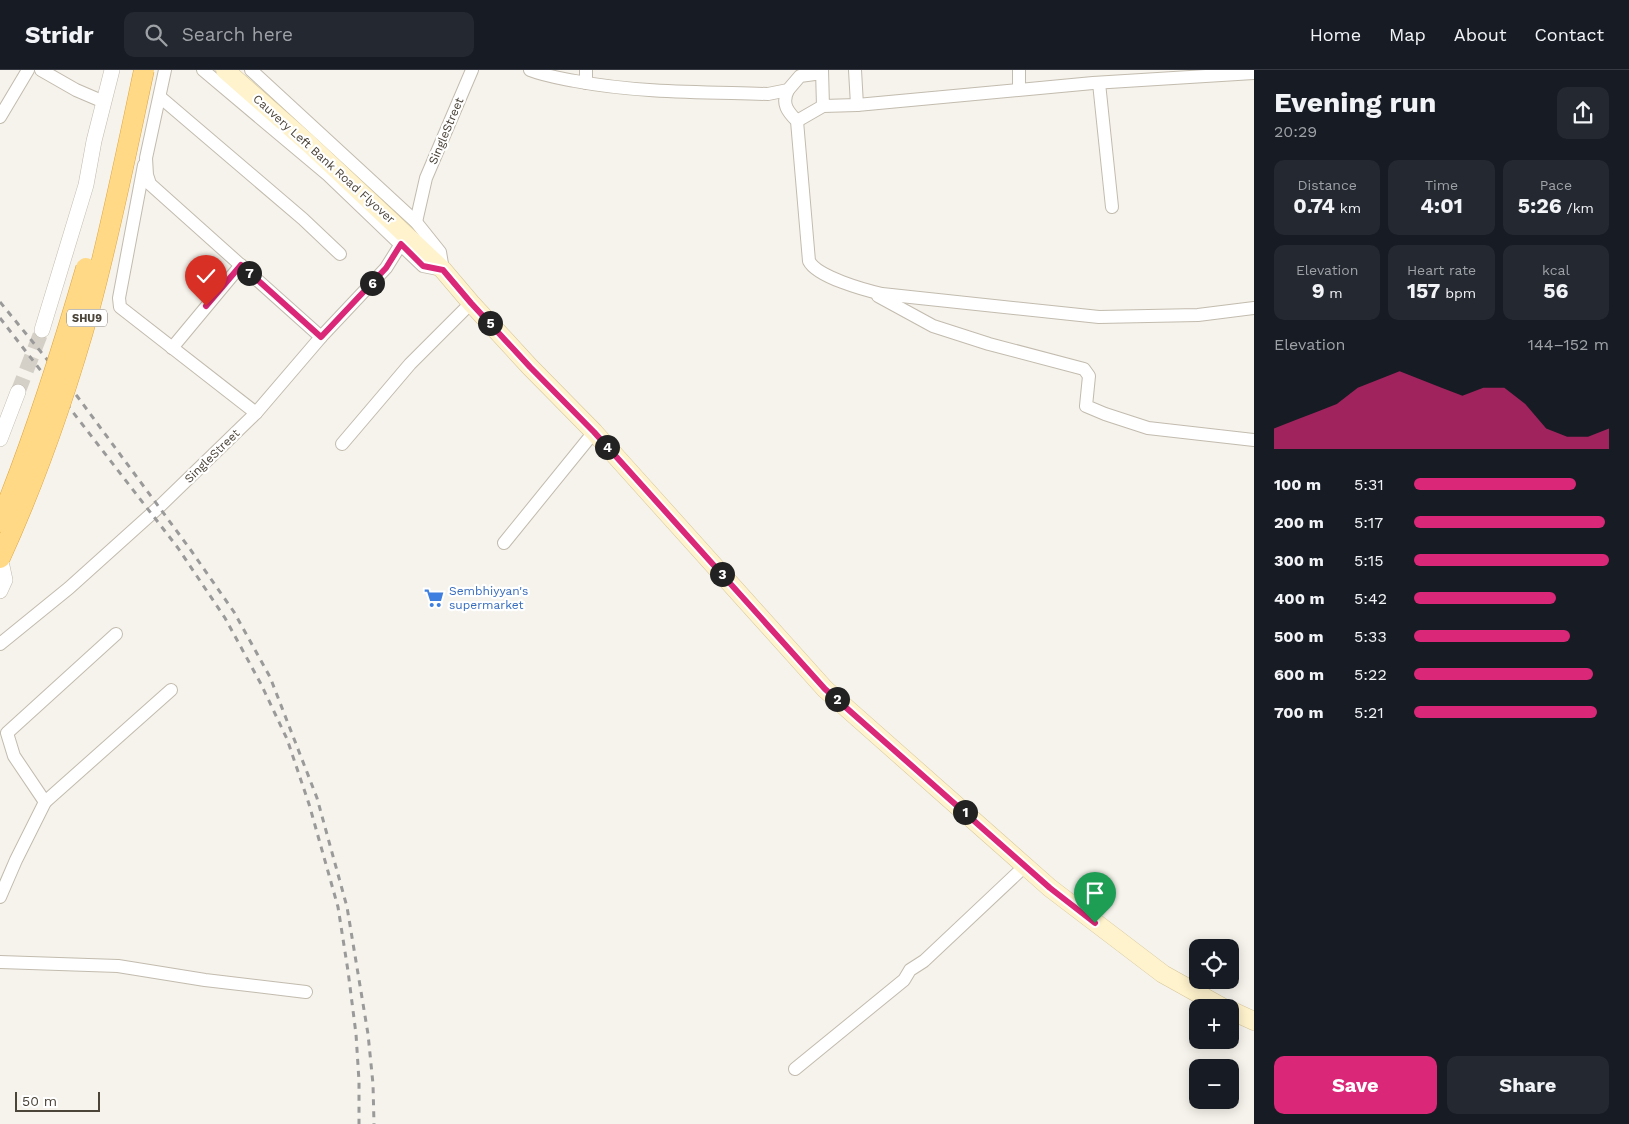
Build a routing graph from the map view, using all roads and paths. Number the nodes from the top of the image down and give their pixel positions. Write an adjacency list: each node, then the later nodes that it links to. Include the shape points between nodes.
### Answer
1 (28, 70): 25 (street)
2 (41, 70): 22 (street)
3 (112, 70): 22 (street)
4 (132, 70): 46 (highway, SHU9, bridge, via 87,266 62,352 36,431)
5 (144, 70): 48 (highway, SHU9, bridge, via 110,225 74,361 33,483)
6 (165, 70): 21 (street)
7 (204, 70): 30 (street, via 328,175)
8 (225, 70): 33 (main road, Cauvery Left Bank Road Flyover)
9 (251, 70): 29 (street)
10 (472, 70): 29 (street, SingleStreet, via 426,178)
11 (530, 70): 17 (street)
12 (586, 70): 17 (street)
13 (856, 70): 23 (street)
14 (1019, 70): 19 (street)
15 (822, 72): 20 (street, via 800,76); 24 (street)
16 (1254, 73): 18 (street)
17 (586, 83): 20 (street, via 637,89 768,94)
18 (1098, 83): 19 (street); 28 (street)
19 (1019, 89): 23 (street)
20 (788, 90): 26 (street, via 787,111)
21 (160, 97): 27 (street); 31 (street)
22 (104, 102): 37 (street, via 86,185)
23 (857, 105): 24 (street)
24 (823, 106): 26 (street)
25 (0, 117)
26 (797, 121): 34 (street, via 809,261 822,272)
27 (146, 158): 32 (street, via 147,175 153,187); 39 (street, via 118,302)
28 (1112, 207)
29 (416, 222): 33 (street, via 440,252)
30 (401, 244): 33 (street, via 423,266); 38 (street, SingleStreet, via 386,268)
31 (340, 254)
32 (241, 265): 38 (street); 39 (street)
33 (443, 270): 35 (main road, Cauvery Left Bank Road Flyover)
34 (867, 290): 36 (street, via 1099,317 1198,315); 44 (street, via 933,326 1084,369 1089,379 1086,406 1105,414 1148,428)
35 (471, 303): 42 (main road, Cauvery Left Bank Road Flyover); 45 (street, via 410,364)
36 (1254, 308)
37 (42, 330)
38 (321, 337): 41 (street, SingleStreet)
39 (172, 348): 41 (street)
40 (18, 392): 43 (street)
41 (256, 413): 52 (street, SingleStreet, via 69,588)
42 (594, 432): 47 (street); 55 (main road, Cauvery Left Bank Road Flyover, via 825,689)
43 (0, 439)
44 (1254, 440)
45 (342, 444)
46 (0, 522)
47 (504, 543)
48 (0, 558)
49 (0, 564): 50 (street, via 5,580)
50 (0, 591)
51 (116, 634): 54 (street, via 7,733 14,756)
52 (0, 644)
53 (171, 690): 54 (street)
54 (45, 802): 56 (street)
55 (1025, 866): 59 (main road, Cauvery Left Bank Road Flyover, via 1141,958); 62 (street, via 924,961 910,970 904,980)
56 (0, 897)
57 (0, 962): 58 (street, via 118,966)
58 (306, 992)
59 (1208, 999)
60 (1239, 1014): 61 (main road)
61 (1254, 1021)
62 (795, 1068)

